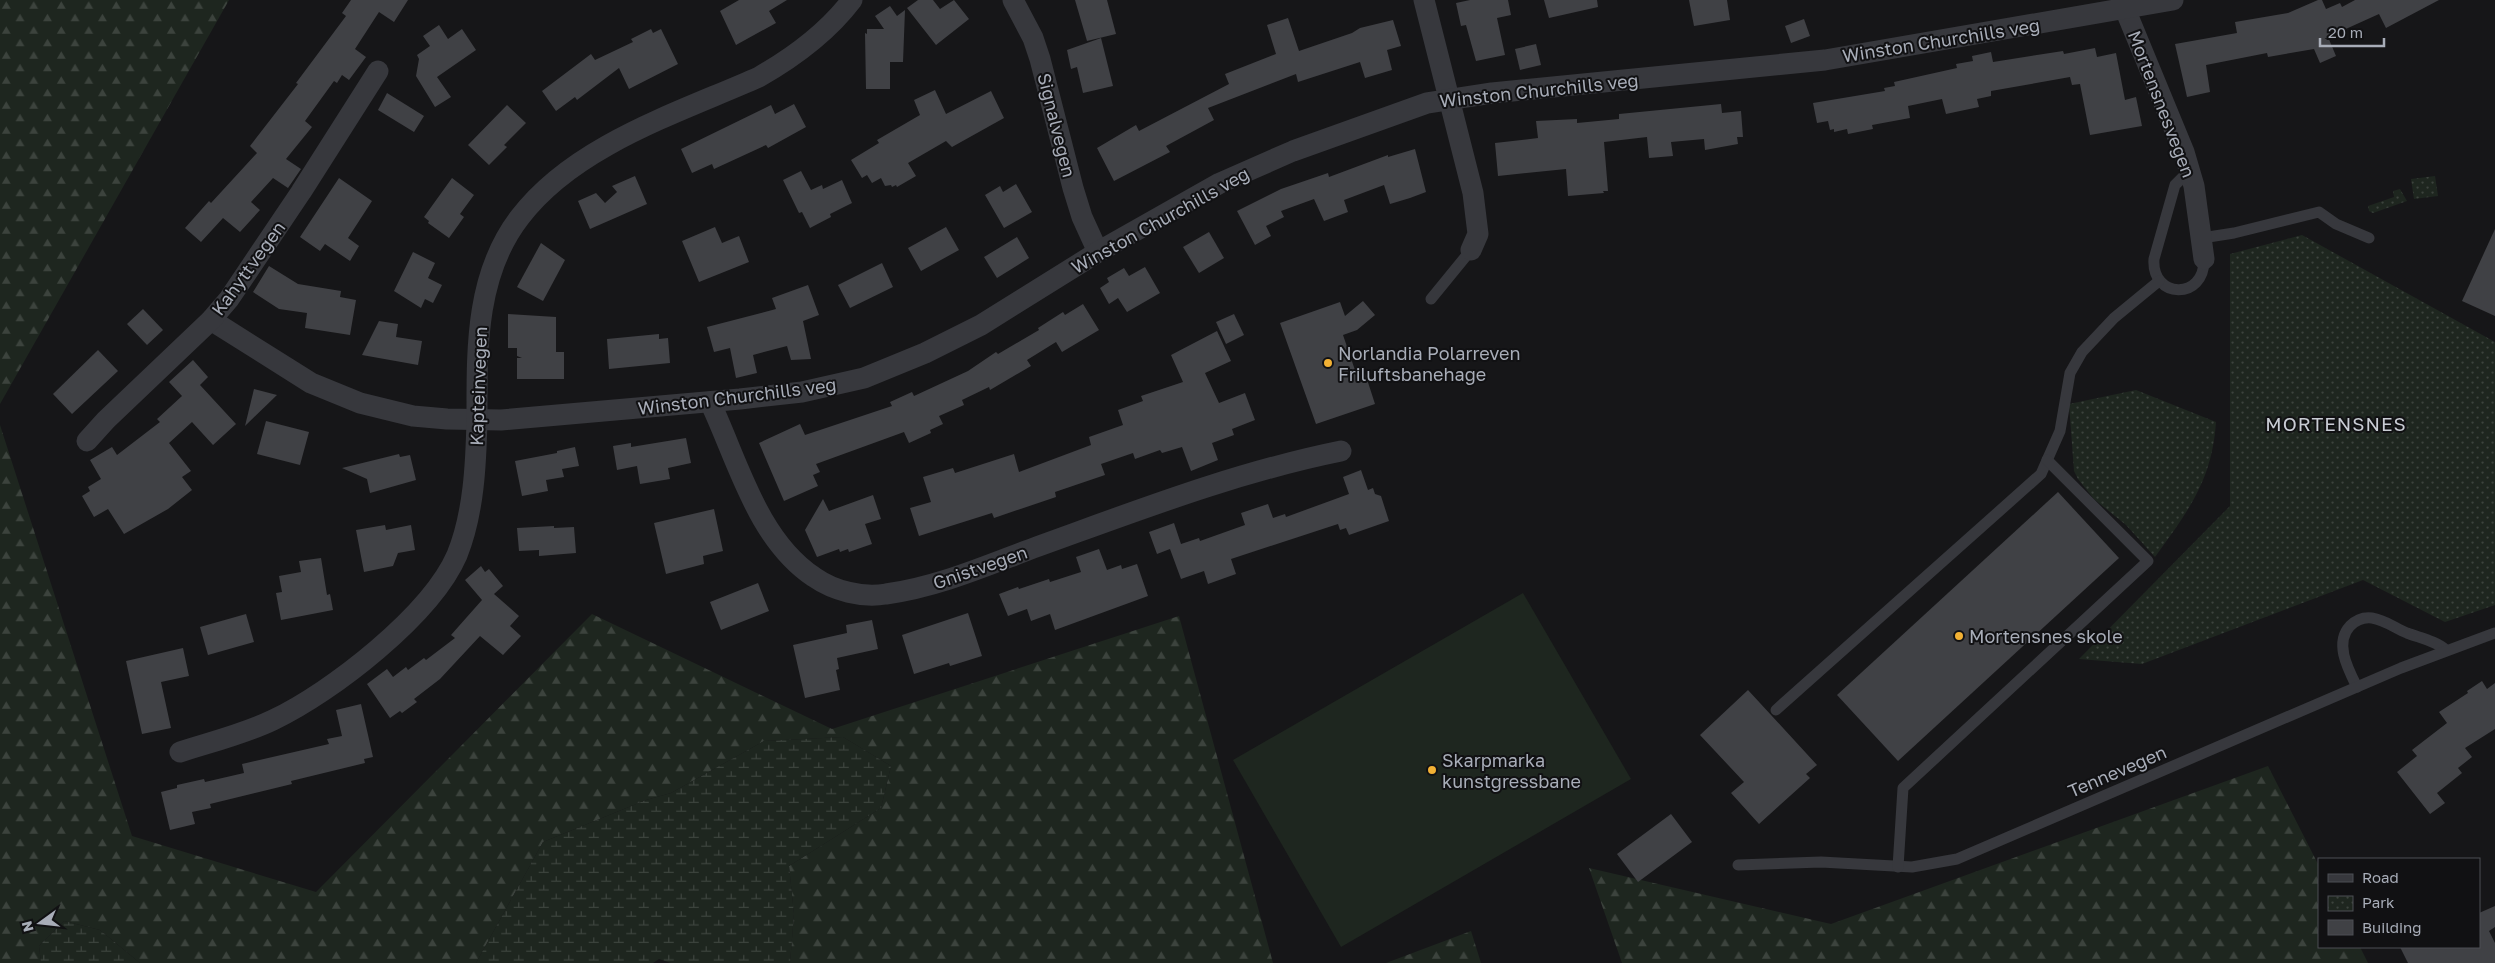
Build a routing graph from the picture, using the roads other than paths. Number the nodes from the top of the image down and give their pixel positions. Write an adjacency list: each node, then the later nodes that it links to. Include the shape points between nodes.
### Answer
1 (852, 0): 17 (street, Kapteinvegen, via 824,31 780,65 601,149 569,168 538,196 506,238 484,300 476,351)
2 (1013, 0): 12 (street, Signalvegen, via 1040,58 1073,188)
3 (1424, 0): 7 (street)
4 (2173, 0): 5 (street, Winston Churchills veg)
5 (2125, 9): 7 (street, Winston Churchills veg, via 1825,60); 8 (street, Mortensnesvegen)
6 (378, 71): 15 (street, Kahyttvegen, via 296,201)
7 (1448, 98): 11 (street, via 1478,223 1478,234); 12 (street, Winston Churchills veg, via 1400,112 1259,165 1203,192)
8 (2190, 170): 10 (street, Mortensnesvegen); 13 (lane, via 2175,185 2165,217 2154,259 2154,271)
9 (2369, 238): 10 (lane, via 2336,224 2318,212 2234,233)
10 (2203, 249): 13 (lane, via 2203,273 2190,288 2174,289)
11 (1471, 250): 14 (lane)
12 (1098, 252): 16 (street, Winston Churchills veg, via 981,325 926,353 864,378 802,392)
13 (2159, 281): 20 (lane, via 2114,318 2082,352 2070,373 2060,430)
14 (1431, 299)
15 (211, 320): 17 (street, Winston Churchills veg, via 312,383 351,399 413,416); 18 (street, Kahyttvegen)
16 (710, 402): 17 (street, Winston Churchills veg); 19 (street, Gnistvegen, via 756,504 778,542 814,578 838,590 862,595 886,594 939,581 1242,475)
17 (477, 420): 25 (street, Kapteinvegen, via 471,499 457,554 435,590 414,615 346,674 290,712)
18 (87, 441)
19 (1342, 451)
20 (2047, 460): 24 (lane, via 2041,474); 27 (lane, via 2148,561 1903,788)
21 (2495, 633): 22 (lane, Tennevegen)
22 (2446, 650): 23 (lane, Tennevegen); 23 (lane, via 2382,620 2359,620 2349,627 2342,644 2345,661)
23 (2357, 687): 27 (lane, Tennevegen, via 1957,859 1931,866)
24 (1776, 710)
25 (180, 752)
26 (1738, 865): 27 (lane, Tennevegen, via 1821,862)
27 (1898, 867)

